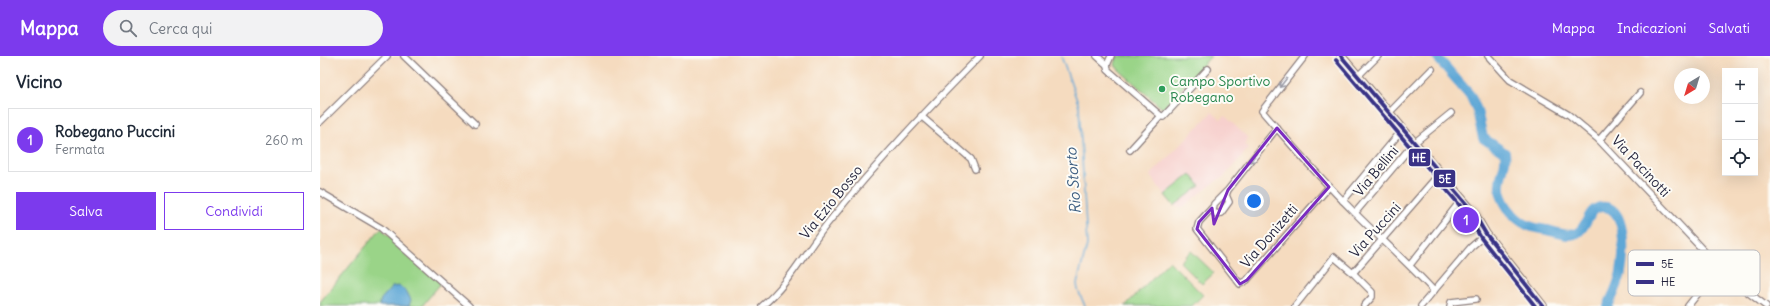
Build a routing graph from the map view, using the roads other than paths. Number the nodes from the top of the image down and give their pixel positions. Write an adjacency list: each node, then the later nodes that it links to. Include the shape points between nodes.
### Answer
1 (387, 56): 19 (street)
2 (404, 56): 20 (street)
3 (980, 56): 17 (street, Via Ezio Bosso)
4 (1097, 56): 10 (street)
5 (1111, 56): 10 (street)
6 (1305, 56): 21 (street, one-way to 21, via 1262,110)
7 (1340, 56): 13 (main road)
8 (1378, 56): 13 (street)
9 (1488, 56): 23 (street, Via Pacinotti, via 1510,80 1569,115)
10 (1107, 65): 18 (street, via 1108,70)
11 (1208, 69): 18 (street)
12 (1432, 69): 16 (street)
13 (1358, 76): 16 (main road)
14 (1640, 93): 23 (street)
15 (1452, 112): 24 (street, Via Bellini)
16 (1389, 113): 22 (main road)
17 (921, 116): 26 (street, via 971,159); 45 (street, Via Ezio Bosso, via 834,215 785,282)
18 (1161, 116): 25 (street)
19 (320, 122)
20 (475, 124)
21 (1277, 128): 28 (street); 29 (street, one-way to 29)
22 (1403, 129): 24 (main road); 32 (street)
23 (1599, 140): 37 (street, Via Pacinotti)
24 (1414, 143): 27 (main road); 34 (street, Via Bellini)
25 (1130, 150)
26 (975, 169)
27 (1440, 173): 31 (main road); 36 (street, Via Puccini)
28 (1329, 186): 32 (street); 33 (street, Via Donizetti, via 1243,283 1238,282 1198,229 1199,222)
29 (1228, 190): 33 (street); 33 (street, via 1226,195 1229,202 1221,213 1216,214)
30 (320, 192): 44 (street, via 381,228)
31 (1462, 199): 35 (main road); 38 (street)
32 (1343, 201): 34 (street)
33 (1212, 208)
34 (1355, 213): 36 (street)
35 (1486, 234): 40 (street, via 1471,246); 50 (main road)
36 (1382, 240): 38 (street); 39 (street, Via Puccini)
37 (1703, 250)
38 (1410, 265): 40 (street)
39 (1352, 273): 46 (street, Via Puccini, via 1334,257); 47 (street, via 1372,292 1372,297)
40 (1434, 291): 48 (street)
41 (1696, 296): 51 (street)
42 (1753, 296): 52 (street, Via Pacinotti)
43 (1476, 299): 49 (street, via 1451,302)
44 (469, 306)
45 (762, 306)
46 (1295, 306)
47 (1364, 306)
48 (1421, 306)
49 (1450, 306)
50 (1543, 306)
51 (1688, 306)
52 (1766, 306)

